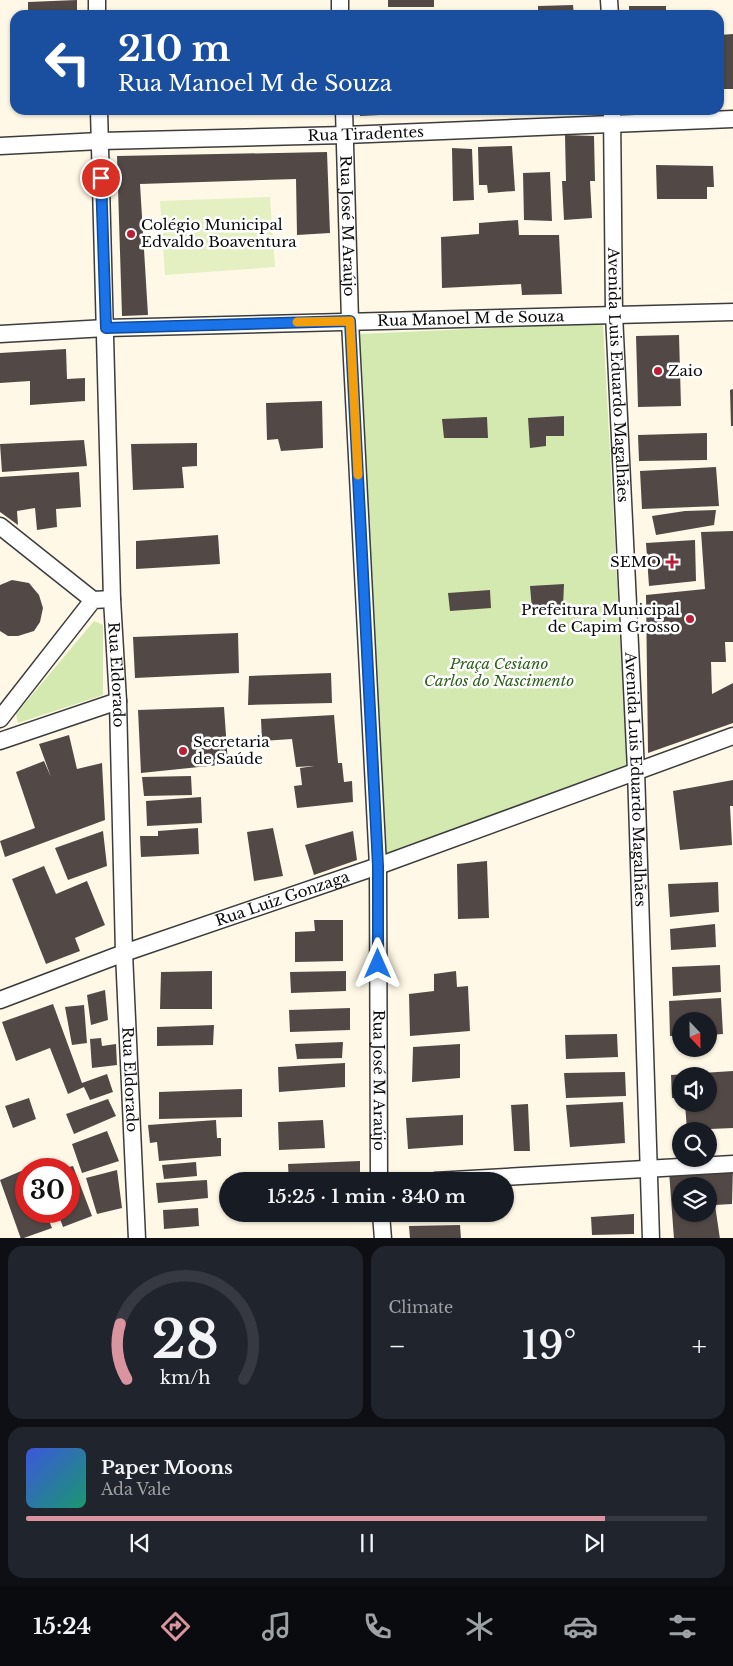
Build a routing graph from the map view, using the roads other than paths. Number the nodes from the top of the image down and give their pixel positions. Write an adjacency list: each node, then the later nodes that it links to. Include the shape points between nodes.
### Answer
1 (99, 115): 6 (street, Rua Eldorado)
2 (344, 115): 5 (street, Rua José M Araújo)
3 (612, 118): 4 (street, Rua Tiradentes); 5 (street, Rua Tiradentes); 9 (street, Avenida Luis Eduardo Magalhães)
4 (733, 119)
5 (346, 134): 6 (street, Rua Tiradentes); 10 (street, Rua José M Araújo)
6 (100, 140): 7 (street, Rua Tiradentes); 11 (street, Rua Eldorado)
7 (0, 146)
8 (733, 312): 9 (street, Rua Manoel M de Souza)
9 (614, 314): 10 (street, Rua Manoel M de Souza); 20 (street, Avenida Luis Eduardo Magalhães)
10 (350, 321): 11 (street, Rua Manoel M de Souza); 21 (street, Rua José M Araújo)
11 (106, 328): 12 (street, Rua Manoel M de Souza); 14 (street, Rua Eldorado)
12 (0, 334)
13 (0, 526): 15 (street)
14 (112, 598): 15 (street); 16 (street, Rua Eldorado)
15 (93, 600): 17 (street)
16 (118, 701): 19 (street); 22 (street, Rua Eldorado)
17 (0, 719)
18 (733, 736): 20 (street, Rua Luiz Gonzaga)
19 (0, 741)
20 (636, 770): 21 (street, Rua Luiz Gonzaga); 25 (street, Avenida Luis Eduardo Magalhães)
21 (378, 866): 22 (street, Rua Luiz Gonzaga); 26 (street, Rua José M Araújo)
22 (124, 953): 23 (street, Rua Luiz Gonzaga); 29 (street, Rua Eldorado)
23 (0, 1000)
24 (733, 1164): 25 (street)
25 (648, 1168): 27 (street); 31 (street, Avenida Luis Eduardo Magalhães)
26 (379, 1172)
27 (514, 1176)
28 (382, 1222): 30 (street)
29 (137, 1238)
30 (383, 1238)
31 (651, 1238)

